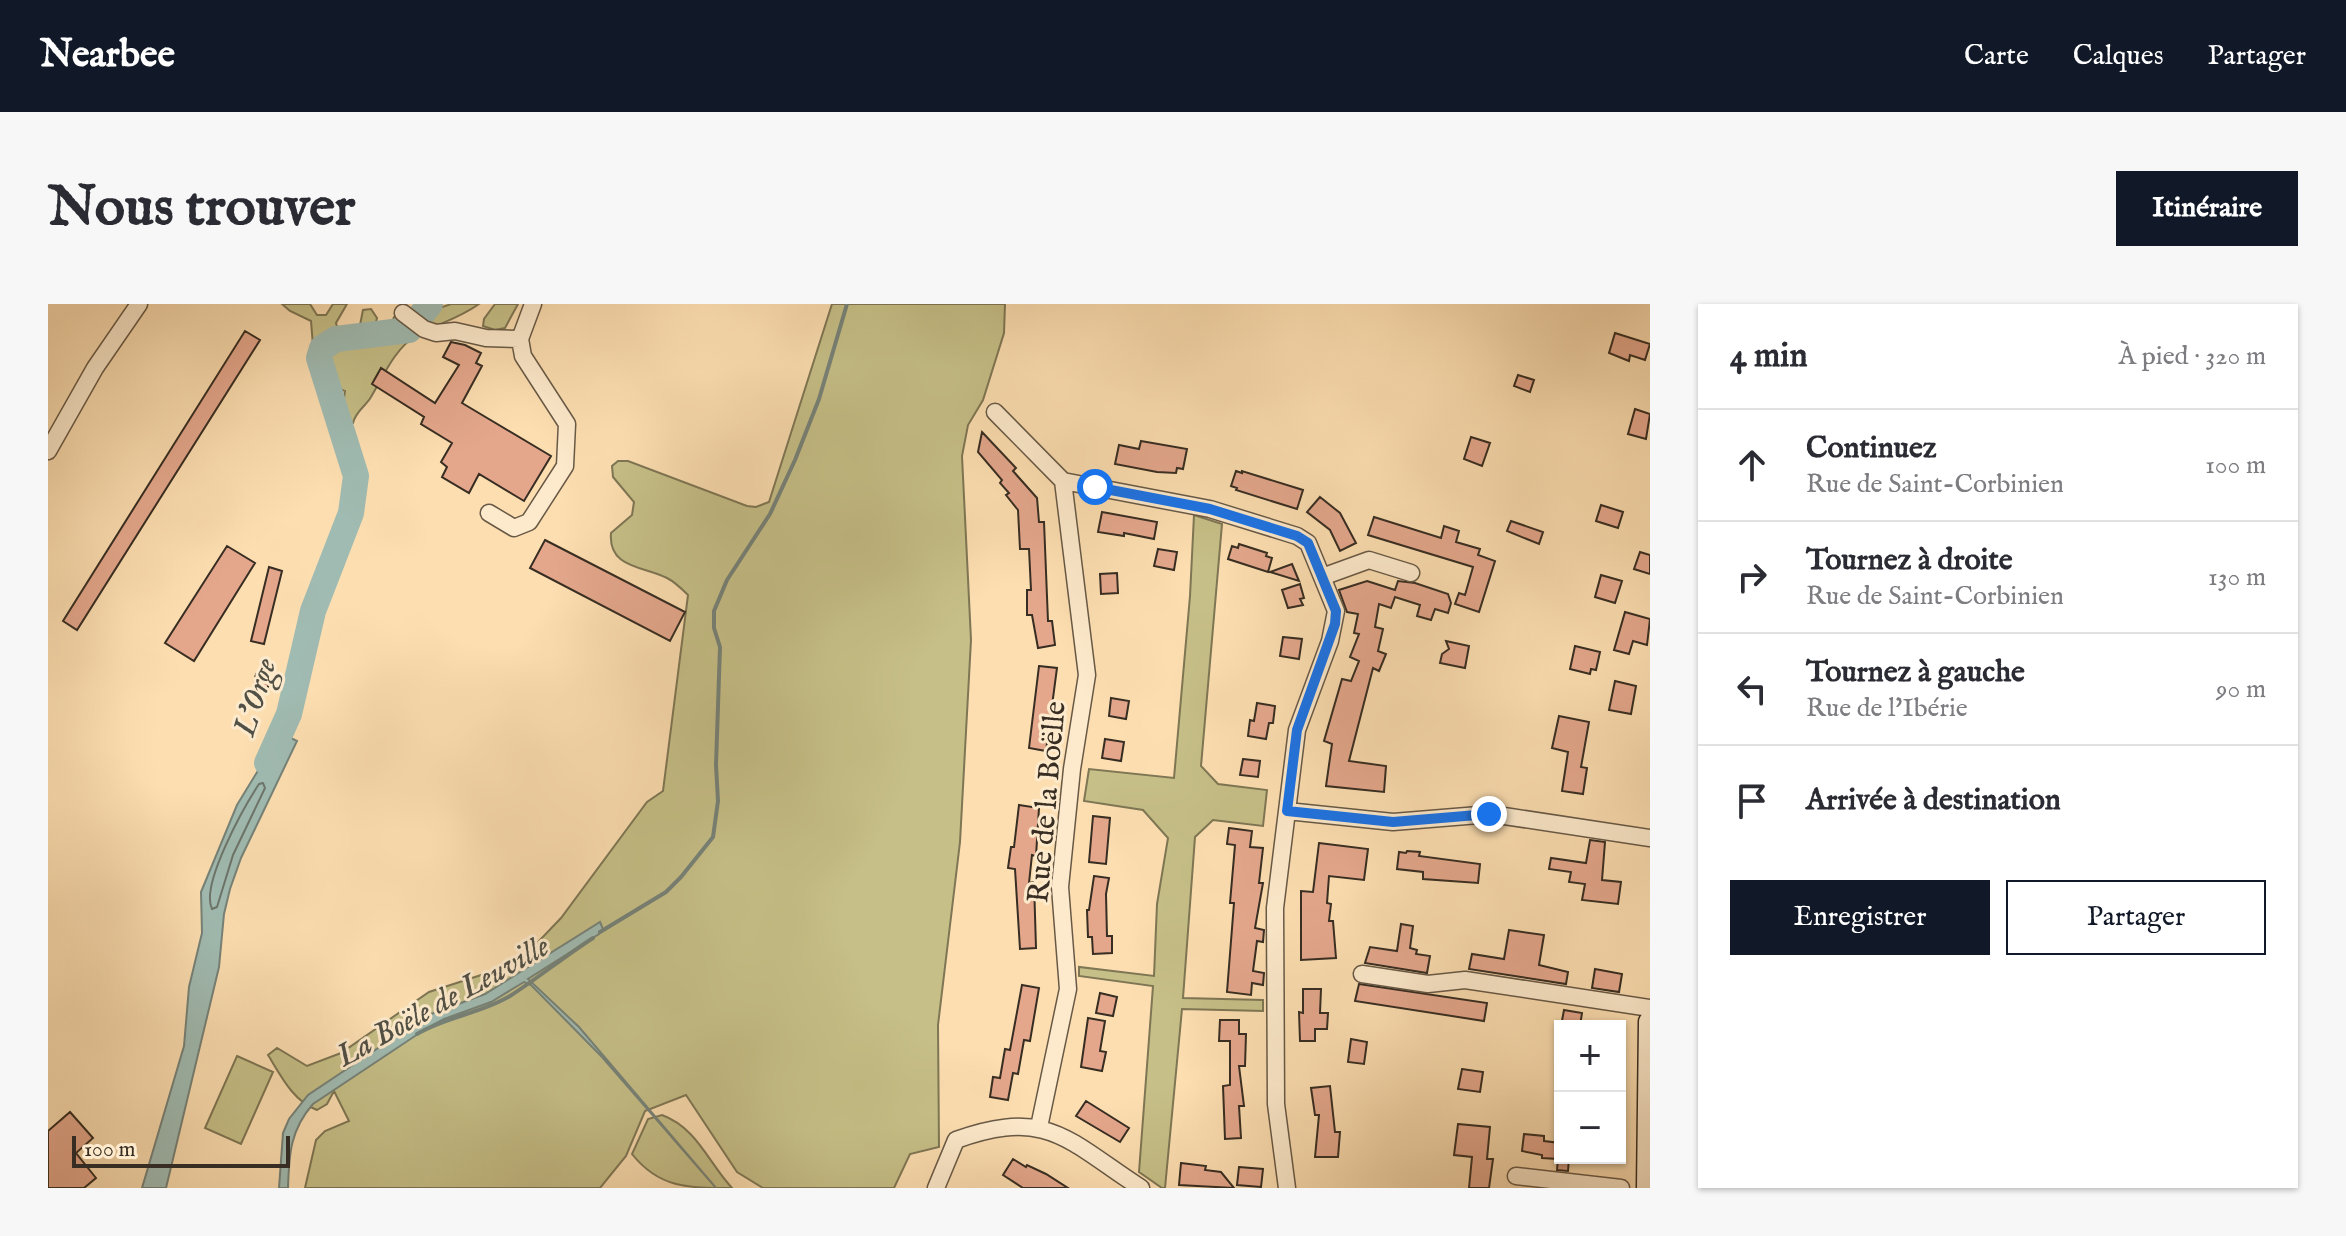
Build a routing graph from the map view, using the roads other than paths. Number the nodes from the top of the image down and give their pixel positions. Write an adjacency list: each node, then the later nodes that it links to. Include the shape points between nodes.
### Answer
1 (139, 304): 6 (street)
2 (533, 304): 4 (street)
3 (403, 313): 4 (street, via 436,333)
4 (520, 339): 8 (street, via 523,356 567,424 565,466 529,522 514,528)
5 (995, 412): 7 (street)
6 (48, 451)
7 (1063, 481): 10 (street, via 1210,509 1297,536 1308,543); 16 (street, Rue de la Boëlle, via 1087,675 1060,887 1068,989)
8 (489, 513)
9 (1411, 573): 10 (street, via 1369,560)
10 (1322, 577): 11 (street, via 1336,611 1335,624 1297,730)
11 (1287, 811): 12 (street, via 1393,822 1491,814); 20 (street, via 1275,908 1276,1104)
12 (1650, 838)
13 (1362, 974): 14 (street, via 1428,984 1465,980)
14 (1650, 1008)
15 (1650, 1022): 22 (street)
16 (1039, 1127): 18 (street, via 985,1130 956,1140); 19 (street, via 1062,1136)
17 (1516, 1176): 21 (street)
18 (936, 1188)
19 (1141, 1188)
20 (1287, 1188)
21 (1621, 1188)
22 (1642, 1188)

